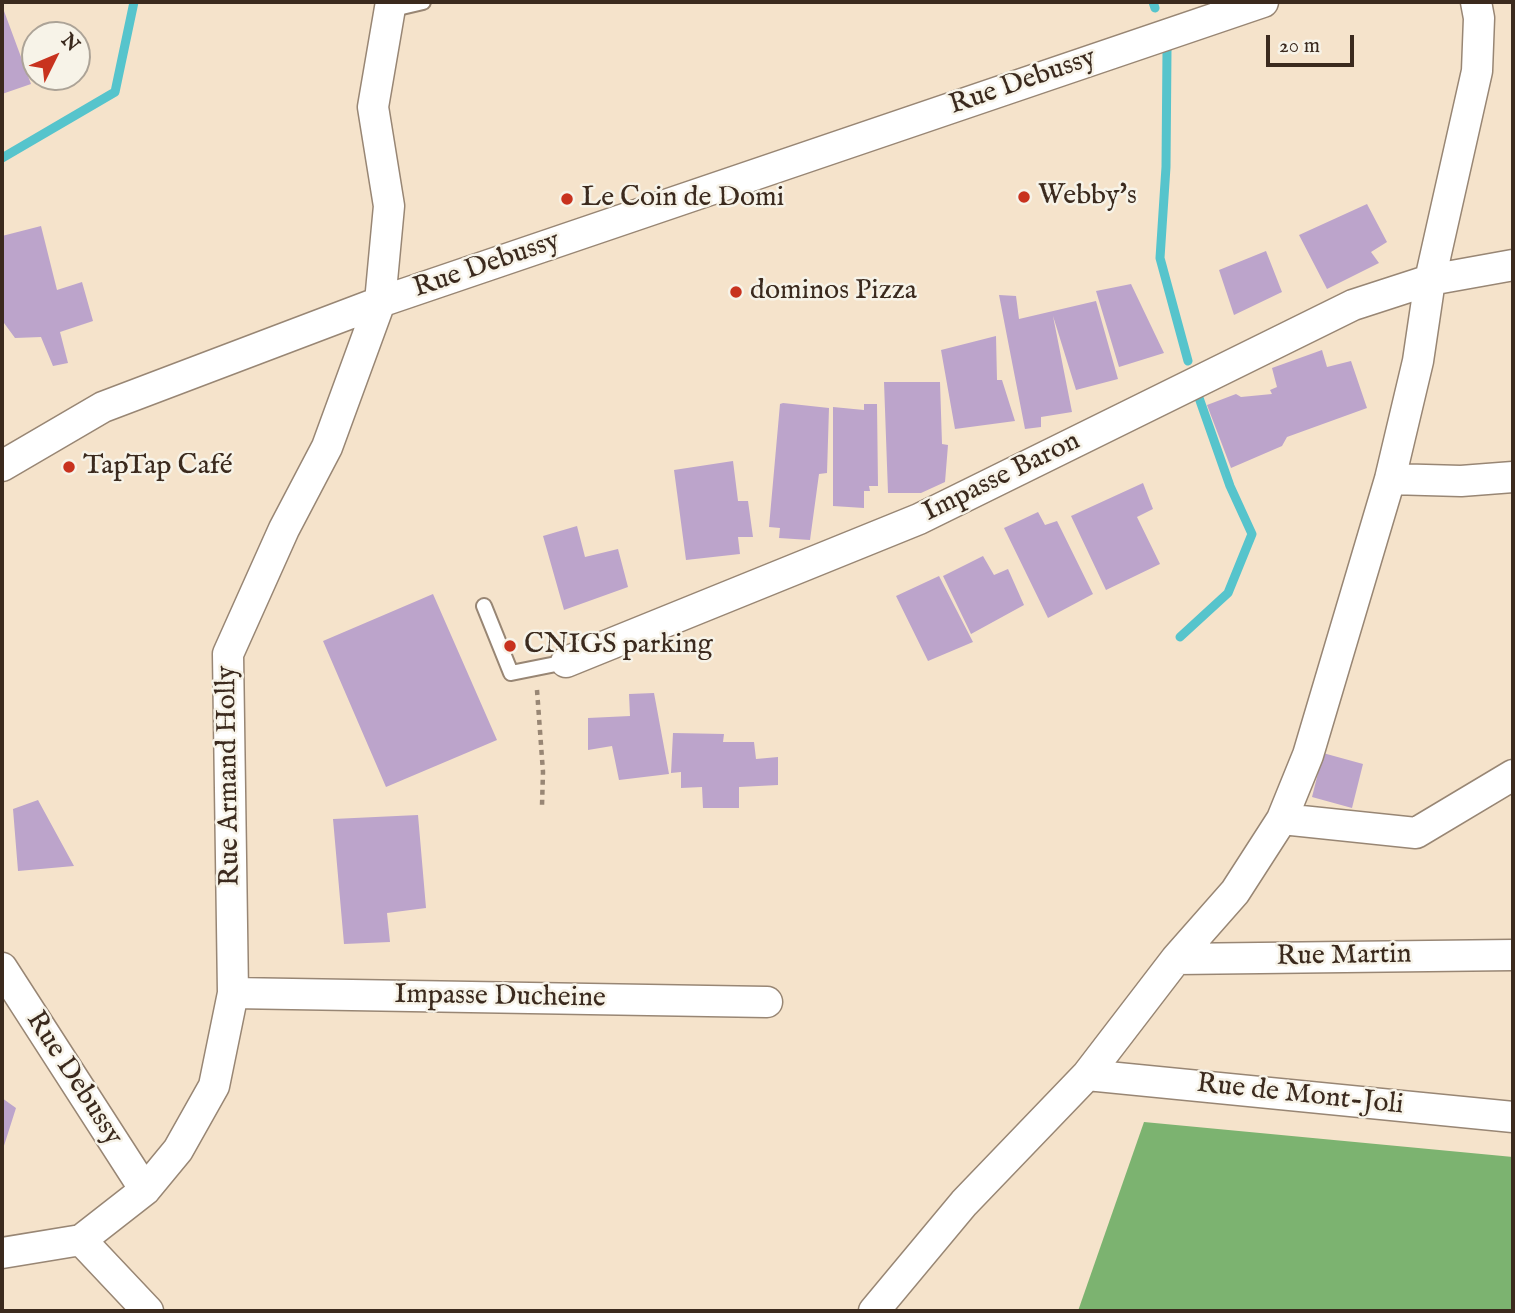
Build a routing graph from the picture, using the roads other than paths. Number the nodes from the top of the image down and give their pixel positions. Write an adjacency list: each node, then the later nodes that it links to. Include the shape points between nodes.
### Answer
1 (423, 2): 4 (lane)
2 (1263, 2): 7 (street, Rue Debussy)
3 (1476, 2): 6 (street, via 1477,71)
4 (390, 6): 7 (street, Rue Armand Holly, via 373,107 389,206)
5 (1513, 265): 6 (street, Impasse Baron)
6 (1430, 280): 10 (street, via 1418,361); 12 (street, Impasse Baron, via 1353,305 919,519)
7 (380, 302): 8 (street, Rue Debussy, via 103,407); 18 (street, Rue Armand Holly, via 327,447 228,654)
8 (2, 466)
9 (1513, 477): 10 (street)
10 (1390, 479): 14 (street, via 1308,755)
11 (484, 606): 12 (lane, via 511,673)
12 (566, 662)
13 (1513, 775): 14 (street, via 1416,833)
14 (1282, 819): 16 (street, via 1235,892)
15 (1513, 955): 16 (street, Rue Martin)
16 (1176, 959): 20 (street)
17 (2, 968): 22 (street, Rue Debussy)
18 (233, 993): 19 (street, Impasse Ducheine); 22 (street, Rue Armand Holly, via 214,1086 178,1150)
19 (767, 1002)
20 (1087, 1075): 21 (street, Rue de Mont-Joli); 26 (street, via 964,1203)
21 (1513, 1117)
22 (145, 1191): 23 (street, Rue Armand Holly)
23 (81, 1240): 24 (street, Rue Armand Holly); 25 (street)
24 (2, 1253)
25 (148, 1311)
26 (874, 1311)

